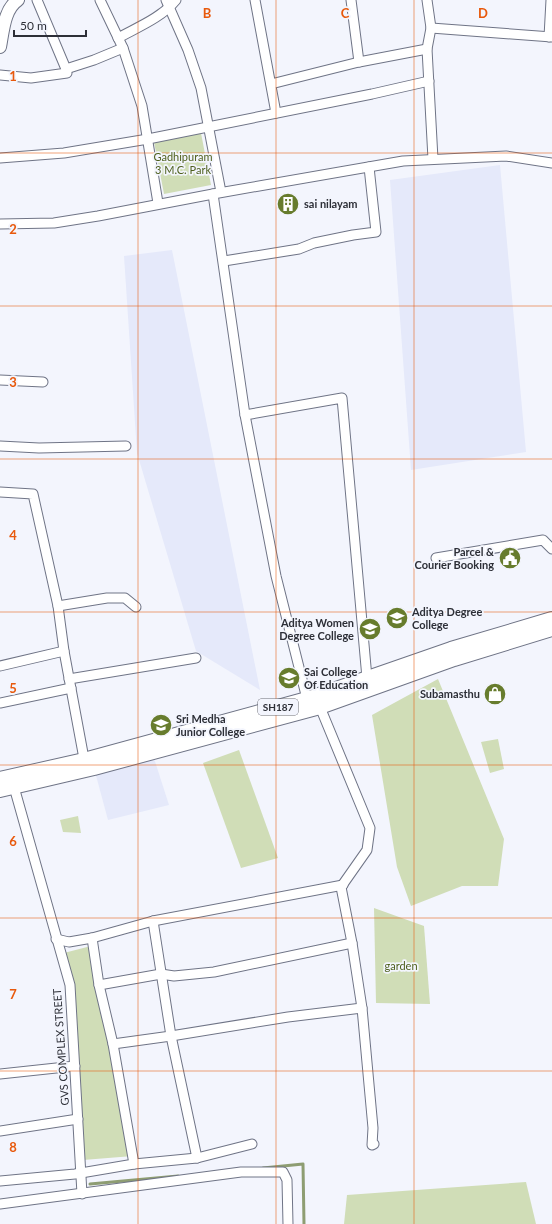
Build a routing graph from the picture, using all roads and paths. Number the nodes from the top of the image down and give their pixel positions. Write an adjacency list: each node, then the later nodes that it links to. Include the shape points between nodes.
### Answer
1 (18, 0): 10 (main road)
2 (37, 0): 18 (street)
3 (100, 0): 13 (street)
4 (176, 0): 9 (street)
5 (254, 0): 21 (street)
6 (352, 0): 17 (street)
7 (426, 0): 11 (street)
8 (551, 0): 12 (street)
9 (168, 4): 13 (street, via 146,23); 23 (street, via 201,88)
10 (3, 21): 14 (main road)
11 (431, 28): 12 (street); 16 (street)
12 (550, 37)
13 (118, 38): 15 (street)
14 (0, 47)
15 (123, 48): 18 (street); 24 (street, via 142,106)
16 (427, 48): 17 (street); 20 (street)
17 (359, 62): 21 (street)
18 (66, 69): 19 (street, via 67,73 30,78)
19 (0, 75)
20 (429, 81): 22 (street); 26 (street)
21 (271, 84): 22 (street)
22 (276, 114): 23 (street)
23 (209, 127): 24 (street); 29 (street)
24 (148, 139): 25 (street, via 64,153); 30 (street)
25 (0, 158)
26 (433, 159): 27 (street, via 506,156); 28 (street)
27 (552, 163)
28 (369, 167): 29 (street); 32 (street, via 376,232 299,249)
29 (217, 193): 30 (street); 32 (street)
30 (158, 204): 31 (street, via 54,223)
31 (0, 224)
32 (224, 261): 35 (street)
33 (0, 380): 34 (street)
34 (43, 382)
35 (245, 415): 48 (street, via 342,398); 50 (street, via 276,576)
36 (0, 446): 37 (street)
37 (126, 446)
38 (0, 492): 41 (street, via 33,494)
39 (552, 549): 40 (street, via 543,540)
40 (436, 558)
41 (58, 606): 42 (street, via 107,598 125,598); 45 (street)
42 (136, 607)
43 (552, 618): 48 (main road, SH187)
44 (552, 629): 52 (main road, SH187)
45 (64, 651): 47 (street); 49 (street)
46 (196, 658): 49 (street)
47 (0, 666)
48 (368, 678): 50 (main road, SH187)
49 (70, 683): 51 (street); 53 (street)
50 (307, 699): 52 (street); 53 (main road, SH187)
51 (0, 703)
52 (320, 707): 53 (main road, SH187); 57 (street, via 370,828 367,850)
53 (85, 765): 54 (main road, SH187); 55 (main road, SH187)
54 (0, 780)
55 (14, 787): 56 (main road, SH187); 60 (street, GVS COMPLEX STREET)
56 (0, 790)
57 (343, 885): 58 (street); 61 (street)
58 (153, 921): 59 (street); 62 (street)
59 (92, 938): 60 (street, via 69,942); 63 (street)
60 (56, 939): 67 (street, GVS COMPLEX STREET, via 70,985)
61 (352, 943): 62 (street, via 214,972 174,976); 64 (street)
62 (161, 974): 63 (street); 65 (street)
63 (99, 985): 66 (street)
64 (362, 1008): 65 (street); 72 (street, via 373,1128 372,1145)
65 (171, 1036): 66 (street); 73 (street)
66 (112, 1044): 74 (street)
67 (74, 1066): 68 (street); 69 (street, GVS COMPLEX STREET)
68 (0, 1074)
69 (78, 1119): 70 (street); 75 (street, GVS COMPLEX STREET)
70 (0, 1131)
71 (252, 1144): 73 (street)
72 (374, 1144)
73 (197, 1158): 74 (street)
74 (134, 1164): 75 (street)
75 (81, 1173): 76 (street); 77 (street, GVS COMPLEX STREET)
76 (0, 1181)
77 (82, 1194): 78 (street); 79 (street, via 241,1172 284,1172 287,1180)
78 (0, 1204)
79 (288, 1224)

